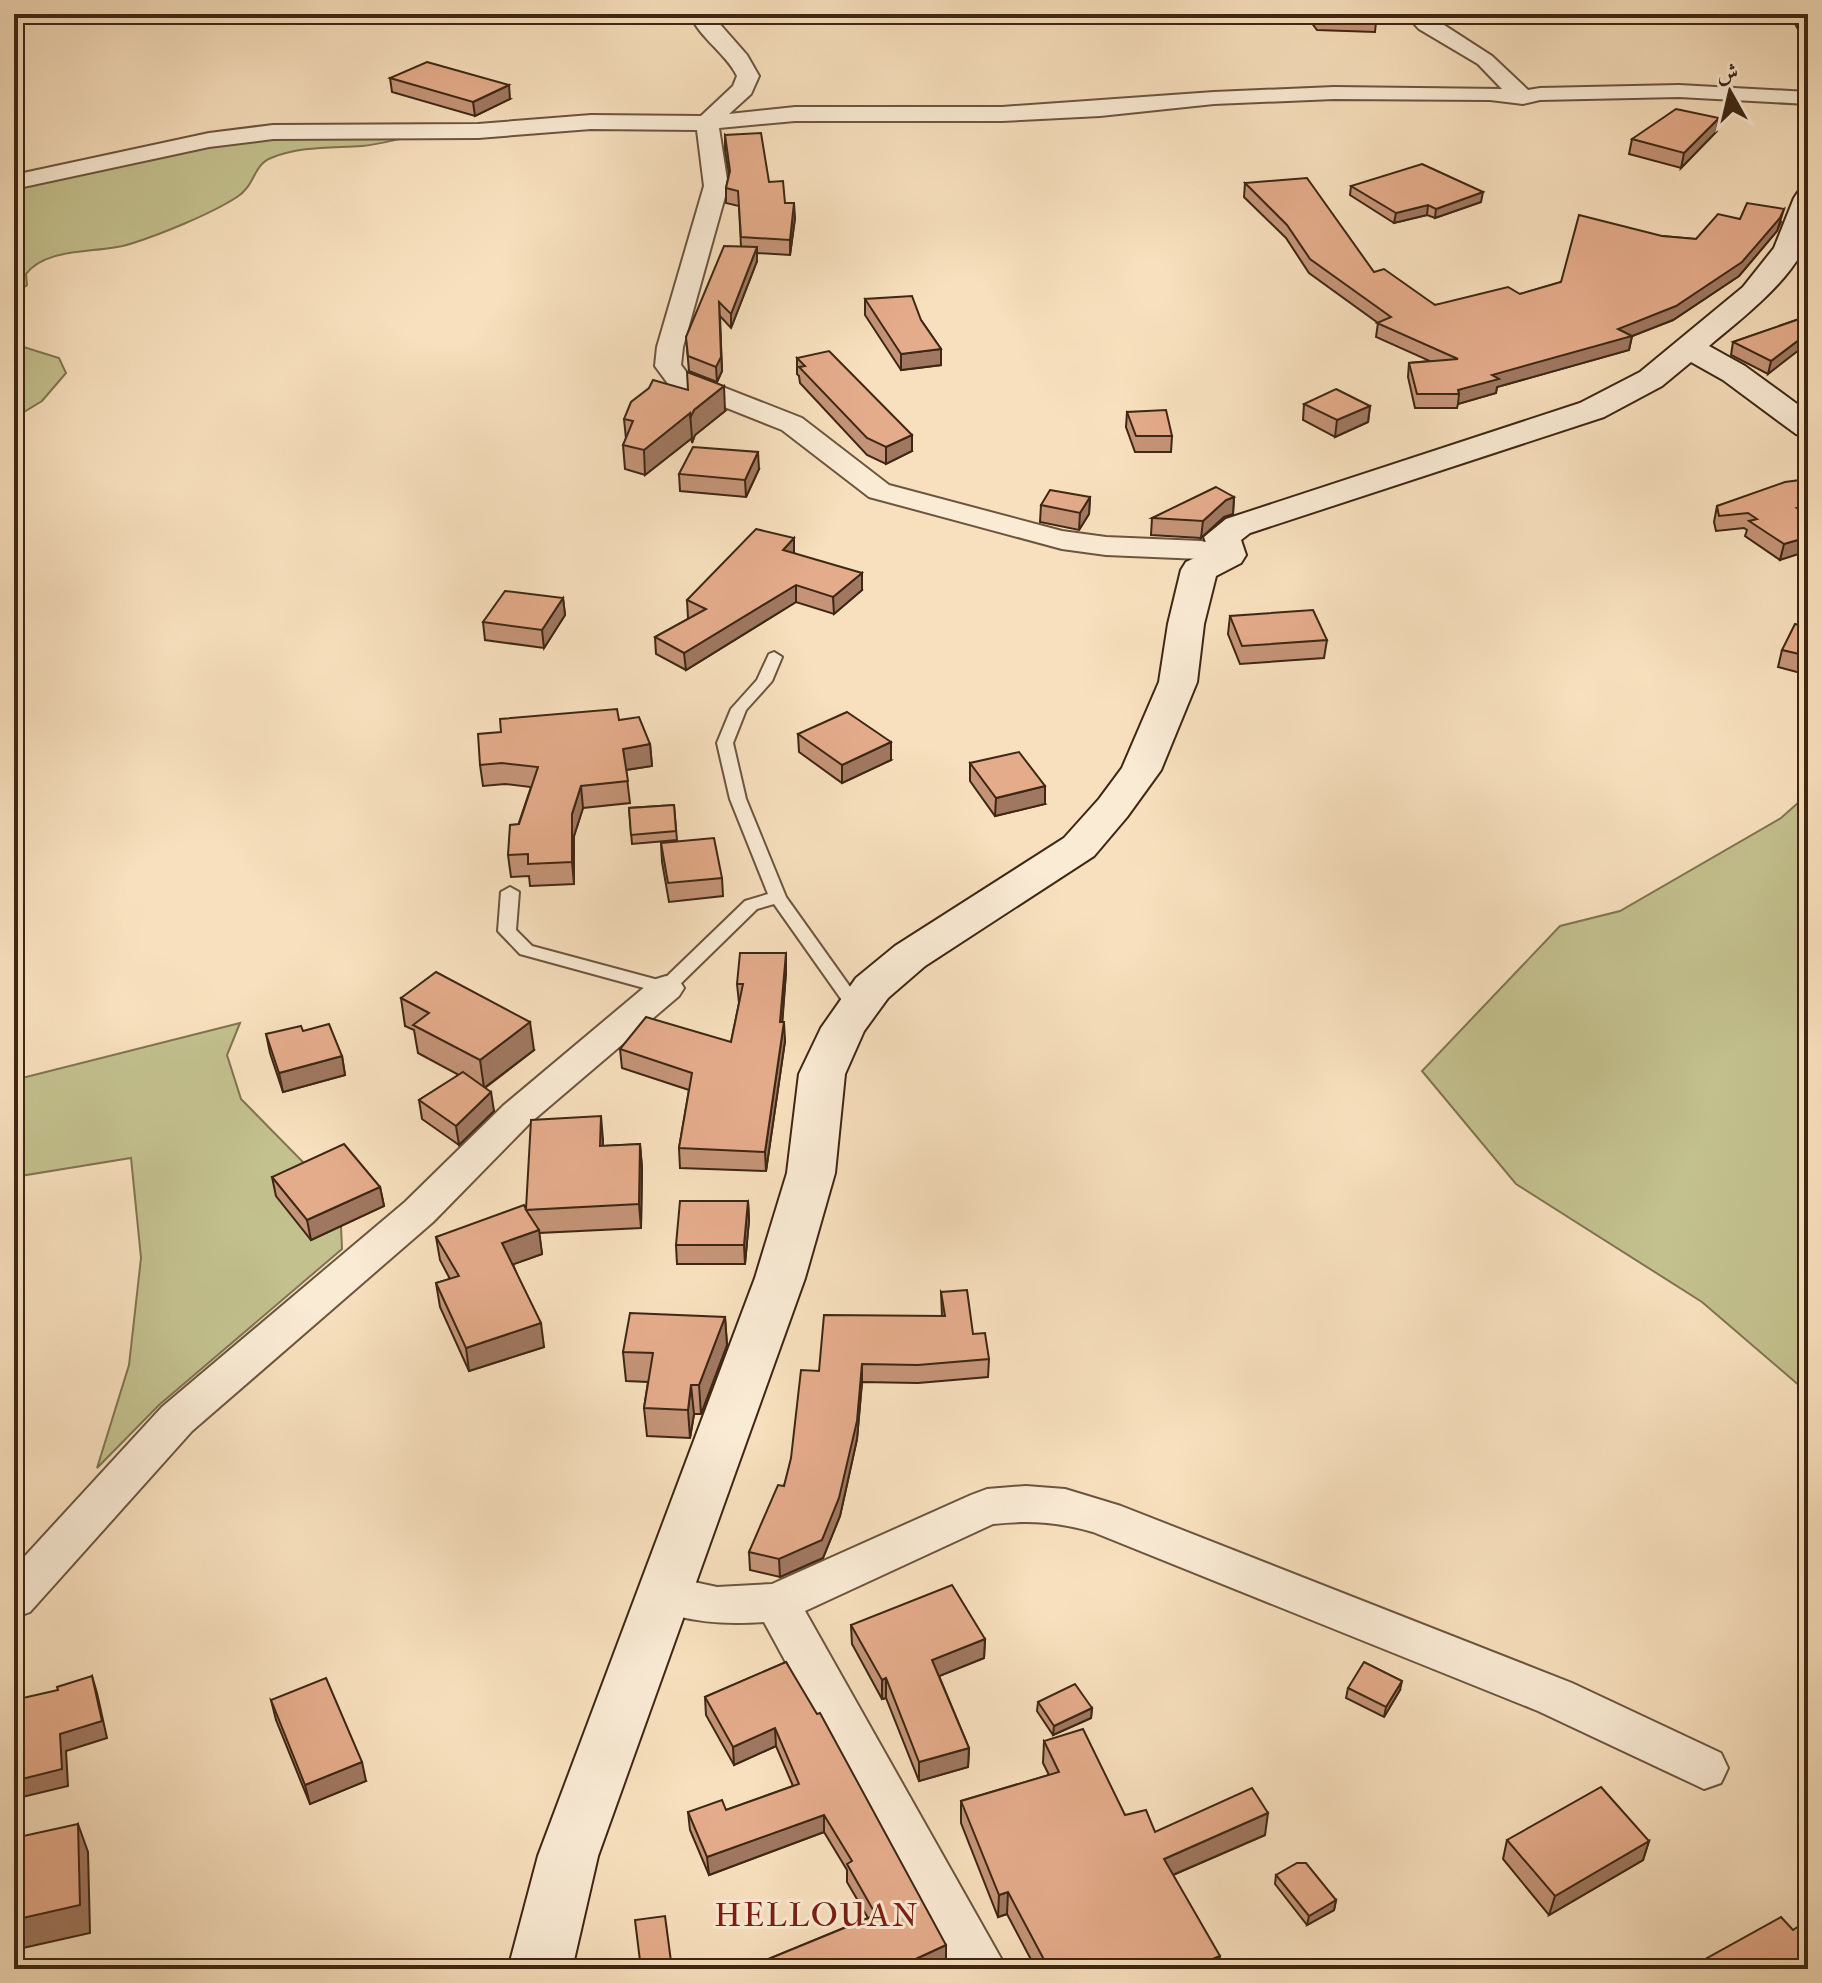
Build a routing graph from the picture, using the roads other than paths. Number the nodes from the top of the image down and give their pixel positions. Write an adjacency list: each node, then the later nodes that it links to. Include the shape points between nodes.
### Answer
1 (701, 14): 7 (street, via 748,76 743,89)
2 (1415, 14): 5 (street, via 1485,60)
3 (1803, 14): 4 (main road)
4 (1808, 24)
5 (1523, 98): 6 (street, via 1618,91); 7 (street, via 1334,93 1002,114 795,114)
6 (1808, 98)
7 (707, 123): 8 (street, via 242,134); 12 (street, via 716,186 670,347 668,366 678,379 792,424 879,491 1062,540)
8 (14, 182)
9 (1808, 198): 10 (main road, via 1780,261 1754,293)
10 (1690, 348): 11 (main road); 12 (main road, via 1651,379 1592,410 1238,526 1222,537)
11 (1808, 427)
12 (1228, 555): 17 (main road, via 1199,570 1178,682 1141,770 1113,808 1079,847 910,956 872,988)
13 (774, 657): 15 (lane, via 764,681 739,709 725,743 738,799)
14 (510, 892): 16 (lane, via 507,931 526,950)
15 (778, 897): 16 (lane, via 751,905); 17 (lane)
16 (666, 988): 19 (street, via 517,1114 419,1212 177,1419)
17 (857, 1009): 18 (main road, via 822,1074 811,1173 780,1278)
18 (666, 1595): 20 (street, via 717,1606); 22 (main road, via 568,1856)
19 (14, 1599)
20 (777, 1603): 21 (street, via 987,1507 1065,1506 1555,1697); 23 (street)
21 (1704, 1768)
22 (540, 1969)
23 (981, 1969)

